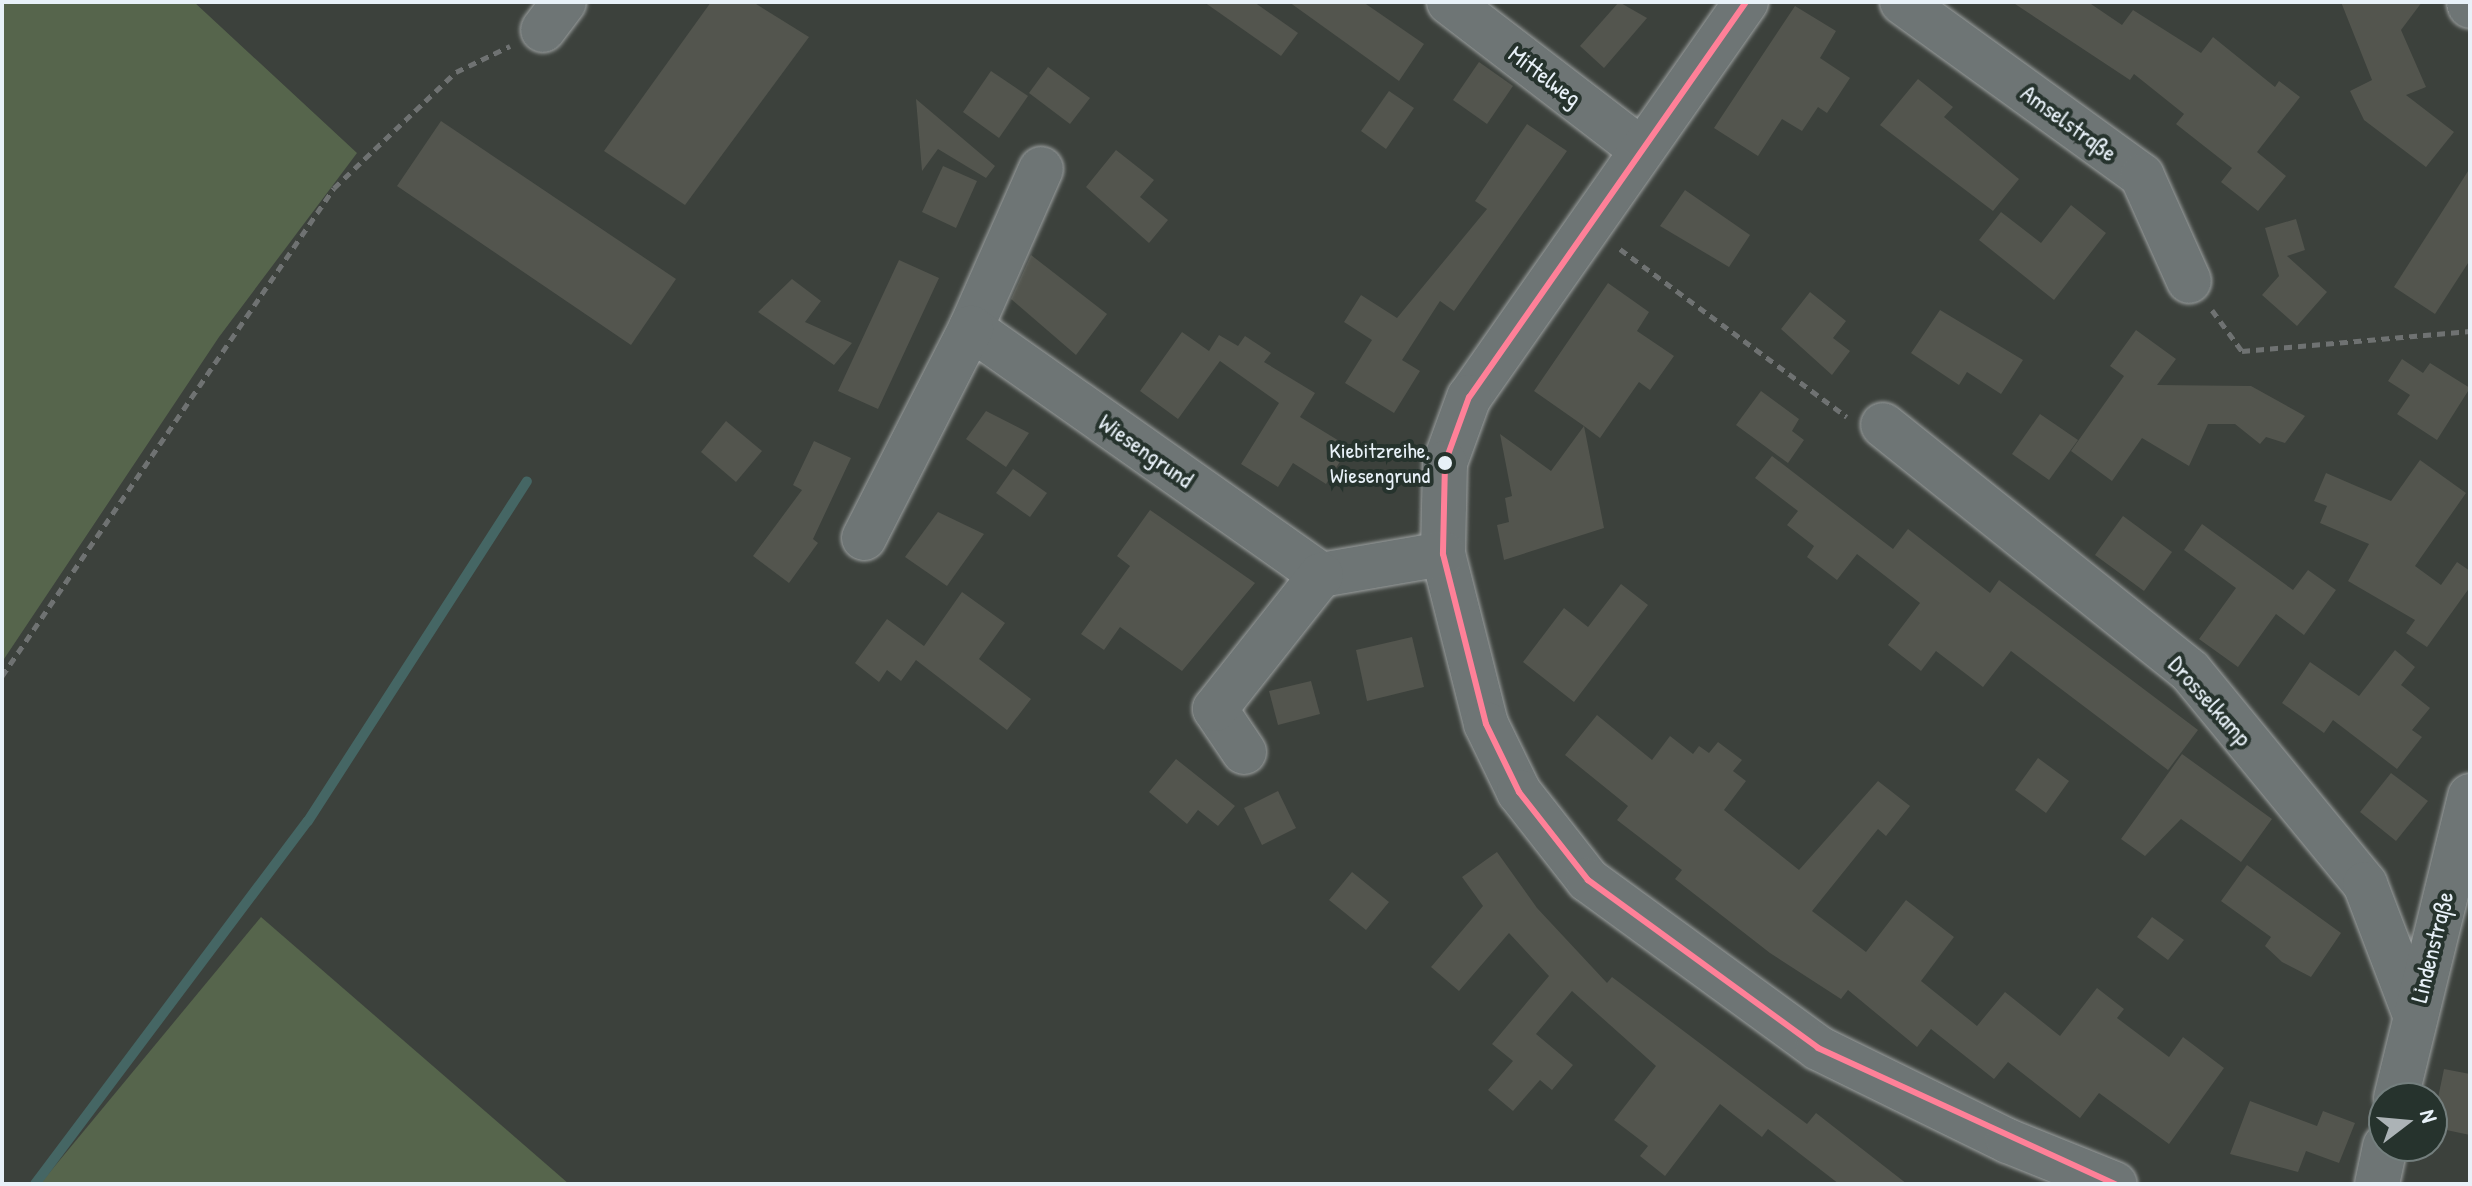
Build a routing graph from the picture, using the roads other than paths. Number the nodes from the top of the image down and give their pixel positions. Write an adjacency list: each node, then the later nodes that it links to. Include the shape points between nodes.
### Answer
1 (1449, 2): 4 (street, Mittelweg)
2 (1746, 2): 4 (street)
3 (1902, 2): 6 (street, Amselstraße, via 2142,176)
4 (1642, 150): 10 (street, via 1469,397 1445,463)
5 (1041, 169): 7 (street)
6 (2189, 281)
7 (971, 328): 9 (street); 11 (street, Wiesengrund)
8 (1883, 425): 14 (street, Drosselkamp, via 2190,671 2365,884)
9 (864, 538)
10 (1443, 554): 11 (street); 17 (street, via 1486,724 1519,792 1588,880 1818,1048 2008,1141)
11 (1321, 575): 12 (street, via 1215,709)
12 (1244, 752)
13 (2470, 796): 14 (street, Lindenstraße)
14 (2415, 1015): 15 (street, Lindenstraße)
15 (2400, 1082)
16 (2382, 1162): 18 (street)
17 (2115, 1184)
18 (2377, 1184)

